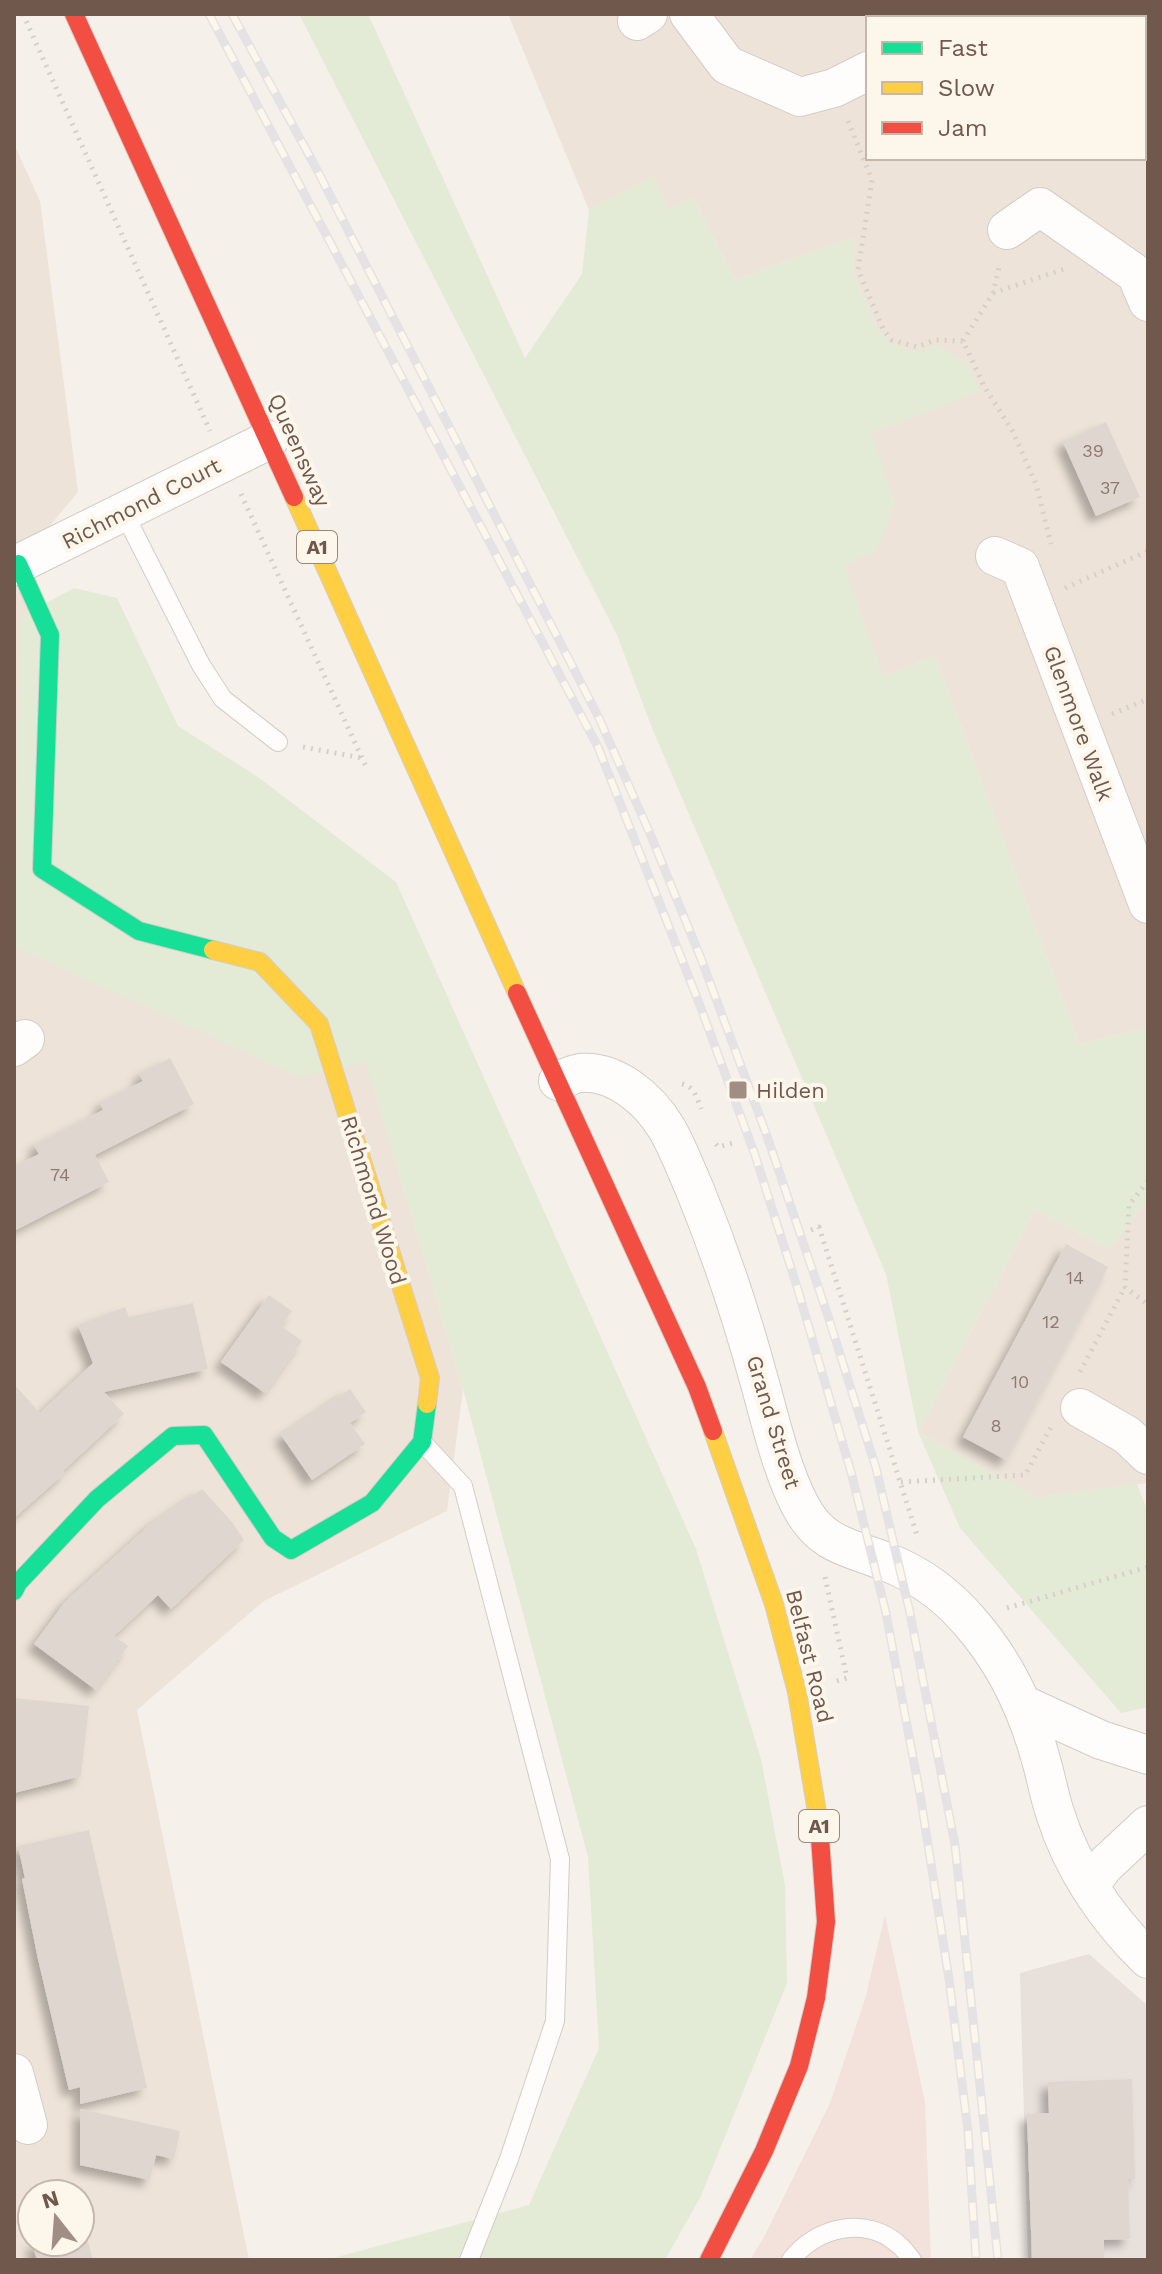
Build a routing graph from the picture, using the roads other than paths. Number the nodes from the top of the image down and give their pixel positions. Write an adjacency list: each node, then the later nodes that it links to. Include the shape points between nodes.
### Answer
1 (74, 14): 6 (main road, Queensway / A1)
2 (689, 14): 3 (street, via 727,65 800,97)
3 (866, 72)
4 (1007, 230): 5 (street, via 1040,207 1136,274)
5 (1148, 302)
6 (269, 440): 7 (street, Richmond Court); 12 (main road, Queensway / A1)
7 (124, 513): 9 (street, Richmond Court); 10 (lane, via 223,699)
8 (995, 556): 11 (street, Glenmore Walk, via 1020,567)
9 (16, 565): 15 (main road, Richmond Wood, via 50,635 42,869 139,931 260,962 319,1024 430,1378)
10 (278, 742)
11 (1148, 904)
12 (558, 1081): 17 (street, Grand Street, via 577,1073 618,1080 667,1128 709,1225 789,1477 813,1524 834,1544 888,1562 933,1586 968,1619 1007,1671); 25 (main road, Belfast Road / A1, via 697,1387 774,1604 797,1692 819,1822 826,1922 816,1998 799,2066 764,2151)
13 (1070, 1403): 14 (street)
14 (1141, 1433)
15 (422, 1442): 16 (main road, via 372,1503 291,1550 273,1538 204,1435 173,1436 97,1499); 24 (lane, via 463,1486 560,1859 555,2021)
16 (14, 1591)
17 (1022, 1704): 18 (street); 20 (street, Grand Street, via 1055,1813)
18 (1148, 1755)
19 (1148, 1825): 20 (street)
20 (1089, 1886): 21 (street, Grand Street)
21 (1148, 1959)
22 (14, 2073): 23 (street)
23 (28, 2125)
24 (469, 2260)
25 (709, 2260)
26 (791, 2260): 27 (lane, via 809,2241 854,2227 877,2232)
27 (912, 2260)

